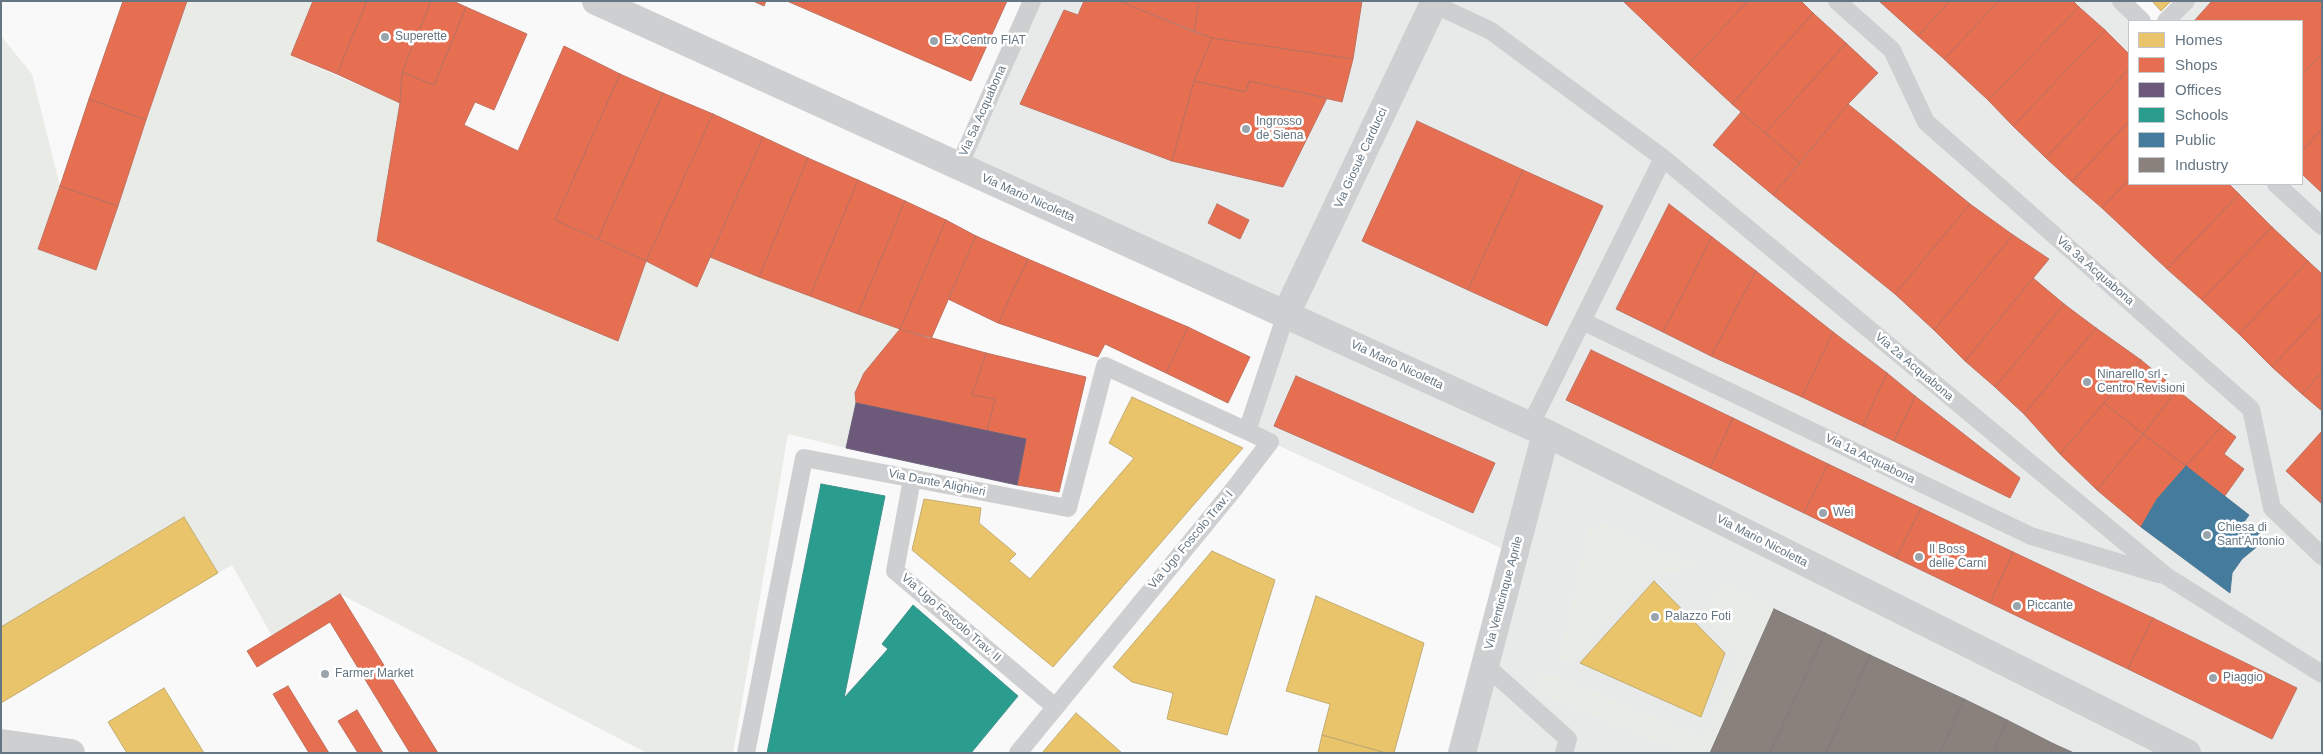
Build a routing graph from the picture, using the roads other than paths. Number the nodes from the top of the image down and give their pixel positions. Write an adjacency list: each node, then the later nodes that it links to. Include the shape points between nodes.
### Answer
1 (596, 1): 10 (street, Via Mario Nicoletta)
2 (1032, 1): 10 (lane, Via 5a Acquabona)
3 (1837, 1): 18 (lane, Via 3a Acquabona, via 1892,50 1926,122 2250,409 2272,508)
4 (2120, 1): 7 (lane)
5 (2186, 1): 8 (lane)
6 (1435, 2): 9 (lane, Via 2a Acquabona, via 1491,31); 13 (street, Via Giosuè Carducci)
7 (2141, 20)
8 (2167, 20)
9 (1663, 158): 14 (lane); 19 (lane, Via 2a Acquabona)
10 (959, 166): 13 (street, Via Mario Nicoletta)
11 (2277, 185): 12 (lane)
12 (2322, 226)
13 (1286, 314): 15 (street, Via Mario Nicoletta); 16 (lane)
14 (1582, 321): 15 (lane); 19 (lane, Via 1a Acquabona, via 2030,536)
15 (1538, 430): 20 (street, Via Venticinque Aprile); 29 (street, Via Mario Nicoletta)
16 (1247, 431): 17 (lane, Via Dante Alighieri, via 1105,366 1068,508); 22 (lane, Via Ugo Foscolo Trav. I, via 1270,442)
17 (912, 479): 22 (lane, Via Ugo Foscolo Trav. II, via 895,570); 25 (lane, Via Dante Alighieri, via 804,458)
18 (2322, 556)
19 (2166, 576): 21 (lane)
20 (1485, 665): 27 (street, Via Venticinque Aprile); 28 (lane, via 1568,739)
21 (2322, 674)
22 (1054, 706): 26 (lane, Via Ugo Foscolo Trav. I)
23 (1, 743): 24 (street)
24 (71, 753)
25 (746, 753)
26 (1018, 753)
27 (1462, 753)
28 (1564, 753)
29 (2187, 753)

